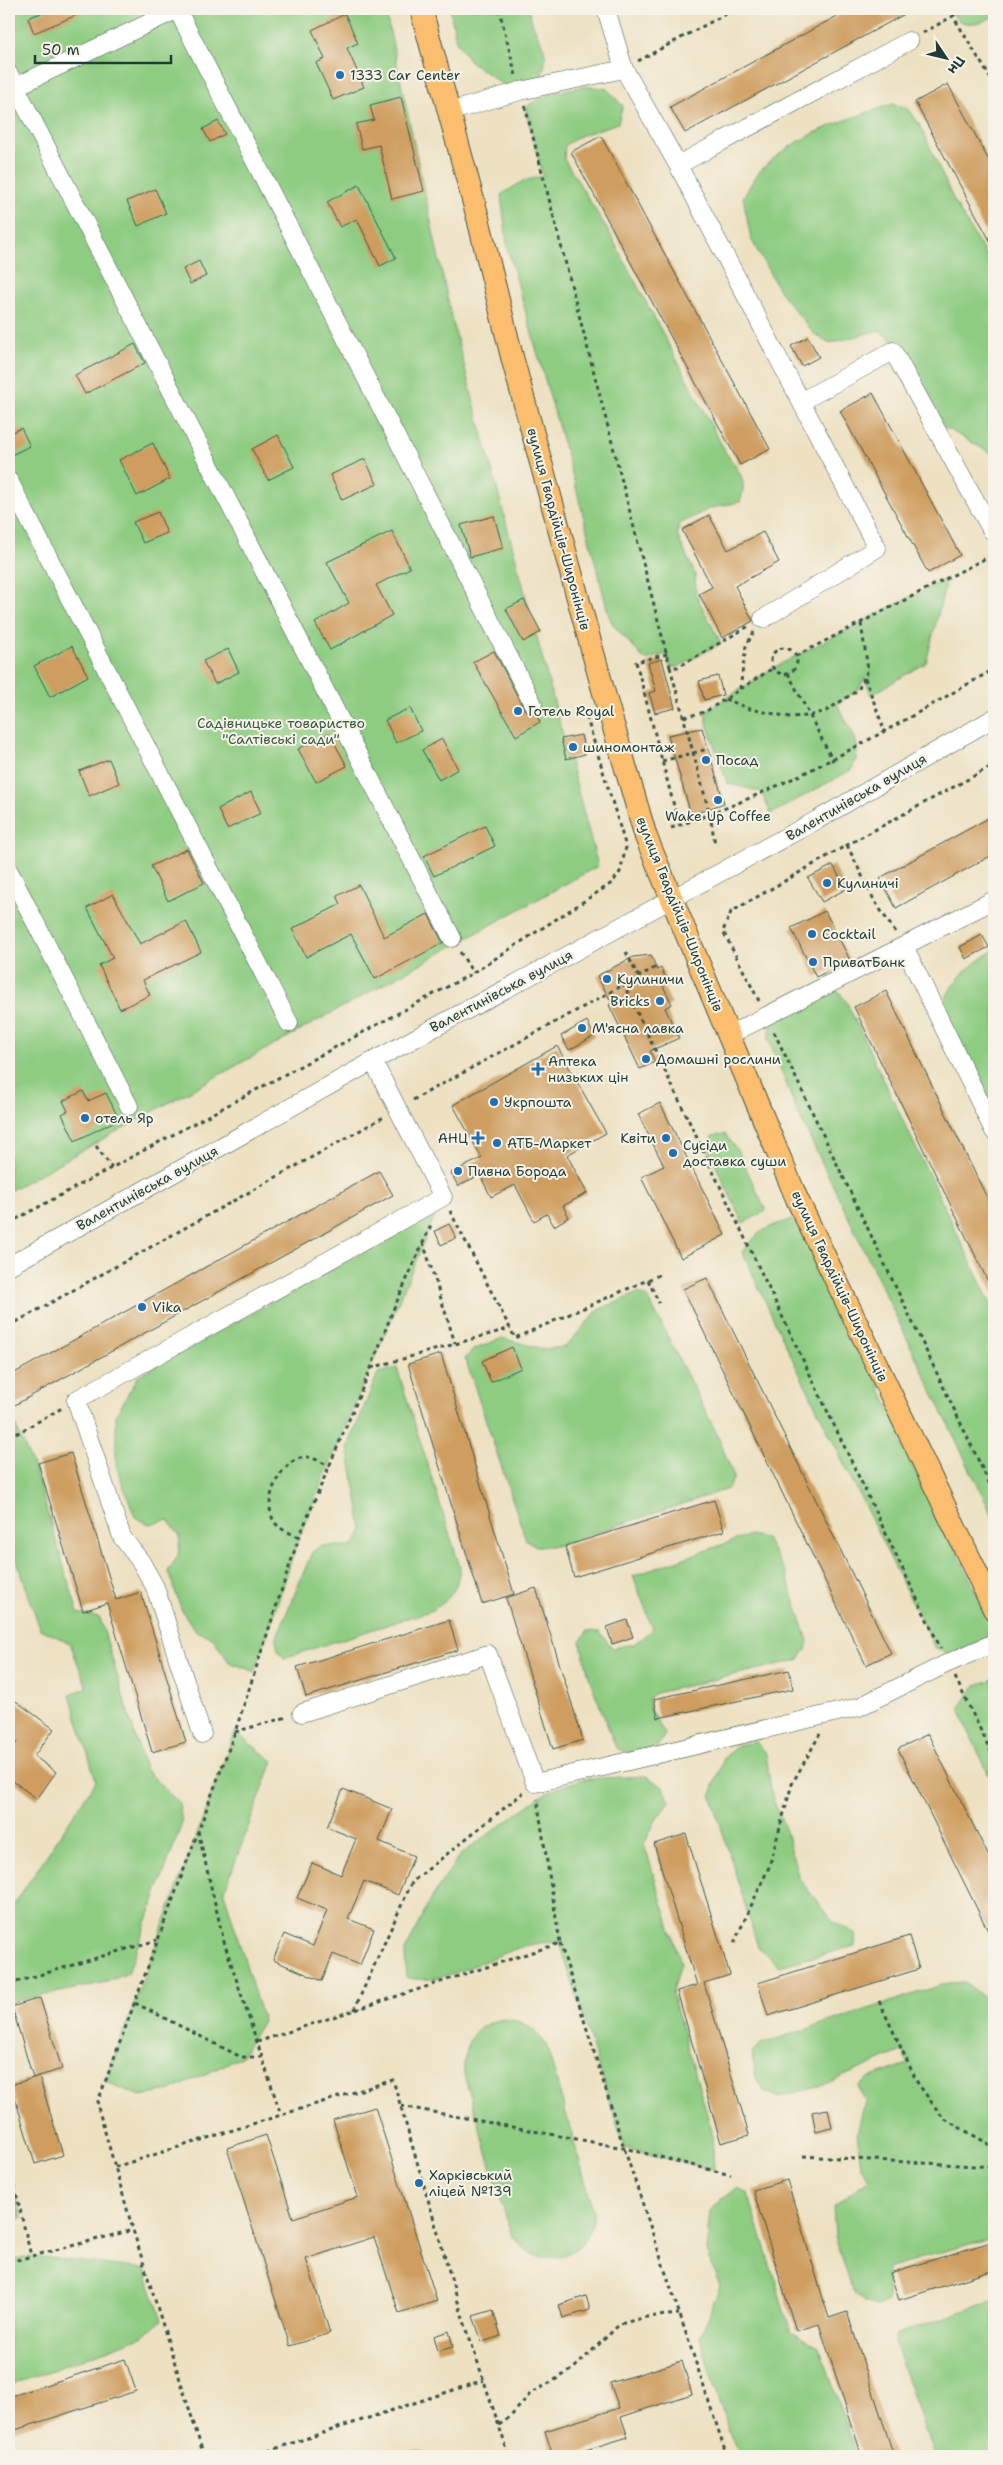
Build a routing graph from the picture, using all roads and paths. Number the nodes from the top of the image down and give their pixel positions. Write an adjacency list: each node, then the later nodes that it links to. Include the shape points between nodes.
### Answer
1 (178, 9): 11 (street); 31 (street)
2 (421, 9): 14 (main road, вулиця Гвардійців-Широнінців)
3 (499, 9): 13 (path)
4 (606, 9): 10 (street)
5 (739, 9): 10 (path)
6 (950, 9): 8 (path)
7 (959, 9): 8 (path)
8 (953, 16): 9 (path); 12 (path)
9 (909, 40): 15 (street)
10 (624, 69): 13 (street); 15 (street)
11 (11, 83): 50 (street)
12 (994, 84)
13 (520, 91): 14 (street); 22 (path)
14 (449, 112): 48 (main road, вулиця Гвардійців-Широнінців, via 617,741 646,837)
15 (678, 165): 16 (street)
16 (802, 400): 18 (street, via 893,351); 20 (street, via 876,548)
17 (9, 481): 58 (street)
18 (994, 530)
19 (994, 554): 21 (path)
20 (763, 619): 24 (path, via 678,667); 29 (path, via 746,646)
21 (861, 623): 23 (path); 28 (path, via 868,670)
22 (667, 654): 24 (path); 39 (path, via 636,662)
23 (796, 656): 25 (path, via 787,649 776,651 772,659); 27 (path, via 795,668)
24 (670, 667): 34 (path)
25 (773, 668): 27 (path, via 780,674); 29 (path)
26 (994, 669): 36 (path)
27 (788, 673): 33 (path)
28 (865, 677): 33 (path, via 858,690 826,711); 36 (path)
29 (740, 689): 30 (path)
30 (725, 699): 33 (path, via 790,717); 34 (path, via 705,712)
31 (533, 704)
32 (584, 712): 54 (path, via 626,847 620,872 612,883)
33 (809, 716): 40 (path)
34 (684, 717): 38 (path)
35 (994, 718): 48 (street, Валентинівська вулиця)
36 (886, 732): 40 (path)
37 (708, 749): 38 (path)
38 (694, 754): 39 (path); 42 (path)
39 (662, 761): 43 (path)
40 (833, 761): 42 (path)
41 (994, 765): 46 (path)
42 (710, 815): 43 (path); 45 (path)
43 (679, 825): 44 (path)
44 (671, 828)
45 (715, 844)
46 (847, 845): 51 (path, via 874,900); 57 (path, via 730,912 726,920 723,931)
47 (9, 872): 61 (street)
48 (671, 900): 59 (main road, вулиця Гвардійців-Широнінців); 60 (street, Валентинівська вулиця)
49 (994, 900): 51 (street)
50 (452, 938): 54 (path)
51 (904, 946): 57 (street); 63 (street)
52 (626, 952): 55 (path)
53 (658, 966): 55 (path)
54 (473, 973): 65 (path)
55 (638, 976): 56 (path)
56 (623, 983): 62 (path); 84 (path)
57 (765, 1014): 59 (street); 80 (path)
58 (289, 1023)
59 (729, 1034): 82 (main road, вулиця Гвардійців-Широнінців, via 797,1199)
60 (373, 1061): 62 (street); 69 (street, Валентинівська вулиця)
61 (129, 1106)
62 (397, 1109): 66 (street); 73 (path)
63 (994, 1131)
64 (96, 1146): 65 (path)
65 (112, 1168): 67 (path)
66 (442, 1197): 68 (path); 74 (path); 77 (street)
67 (9, 1223)
68 (423, 1242): 75 (path); 76 (path)
69 (9, 1266)
70 (659, 1275): 71 (path)
71 (648, 1280): 72 (path); 74 (path, via 515,1338)
72 (659, 1303)
73 (9, 1326)
74 (511, 1328): 75 (path)
75 (455, 1343): 76 (path)
76 (371, 1368): 79 (path)
77 (76, 1400): 78 (path); 88 (street, via 122,1537 155,1587)
78 (9, 1438)
79 (330, 1466): 81 (path); 81 (path, via 308,1457 285,1469 276,1482 269,1500 272,1516 278,1526)
80 (994, 1494)
81 (299, 1537): 87 (path)
82 (994, 1609)
83 (994, 1643): 84 (street)
84 (948, 1663): 86 (street, via 858,1707); 89 (path)
85 (302, 1713): 87 (path); 90 (street, via 488,1654)
86 (832, 1714): 90 (street); 94 (path, via 792,1784 769,1868)
87 (235, 1732): 91 (path)
88 (202, 1734)
89 (994, 1758)
90 (535, 1784): 93 (path); 98 (path, via 412,1882)
91 (198, 1830): 92 (path); 99 (path, via 224,1942)
92 (158, 1940): 95 (path); 97 (path)
93 (560, 1943): 98 (path); 103 (path)
94 (734, 1943)
95 (9, 1984)
96 (879, 2001): 104 (path, via 917,2082 943,2118)
97 (135, 2003): 100 (path, via 241,2057); 107 (path, via 97,2104)
98 (354, 2010): 99 (path)
99 (257, 2042): 100 (path)
100 (262, 2057): 102 (path)
101 (401, 2106): 102 (path, via 393,2080); 103 (path); 116 (path)
102 (281, 2115): 107 (path)
103 (624, 2148): 109 (path); 115 (path)
104 (994, 2148)
105 (802, 2156): 108 (path)
106 (9, 2163): 111 (path)
107 (115, 2167): 112 (path)
108 (994, 2167)
109 (731, 2174)
110 (9, 2197): 111 (path)
111 (17, 2199): 113 (path)
112 (133, 2230): 113 (path); 118 (path)
113 (31, 2256): 114 (path)
114 (9, 2262)
115 (679, 2314): 117 (path, via 620,2324 572,2370 530,2394); 121 (path)
116 (484, 2380): 117 (path); 119 (path)
117 (499, 2425): 120 (path)
118 (204, 2456)
119 (253, 2456)
120 (509, 2456)
121 (727, 2456)

